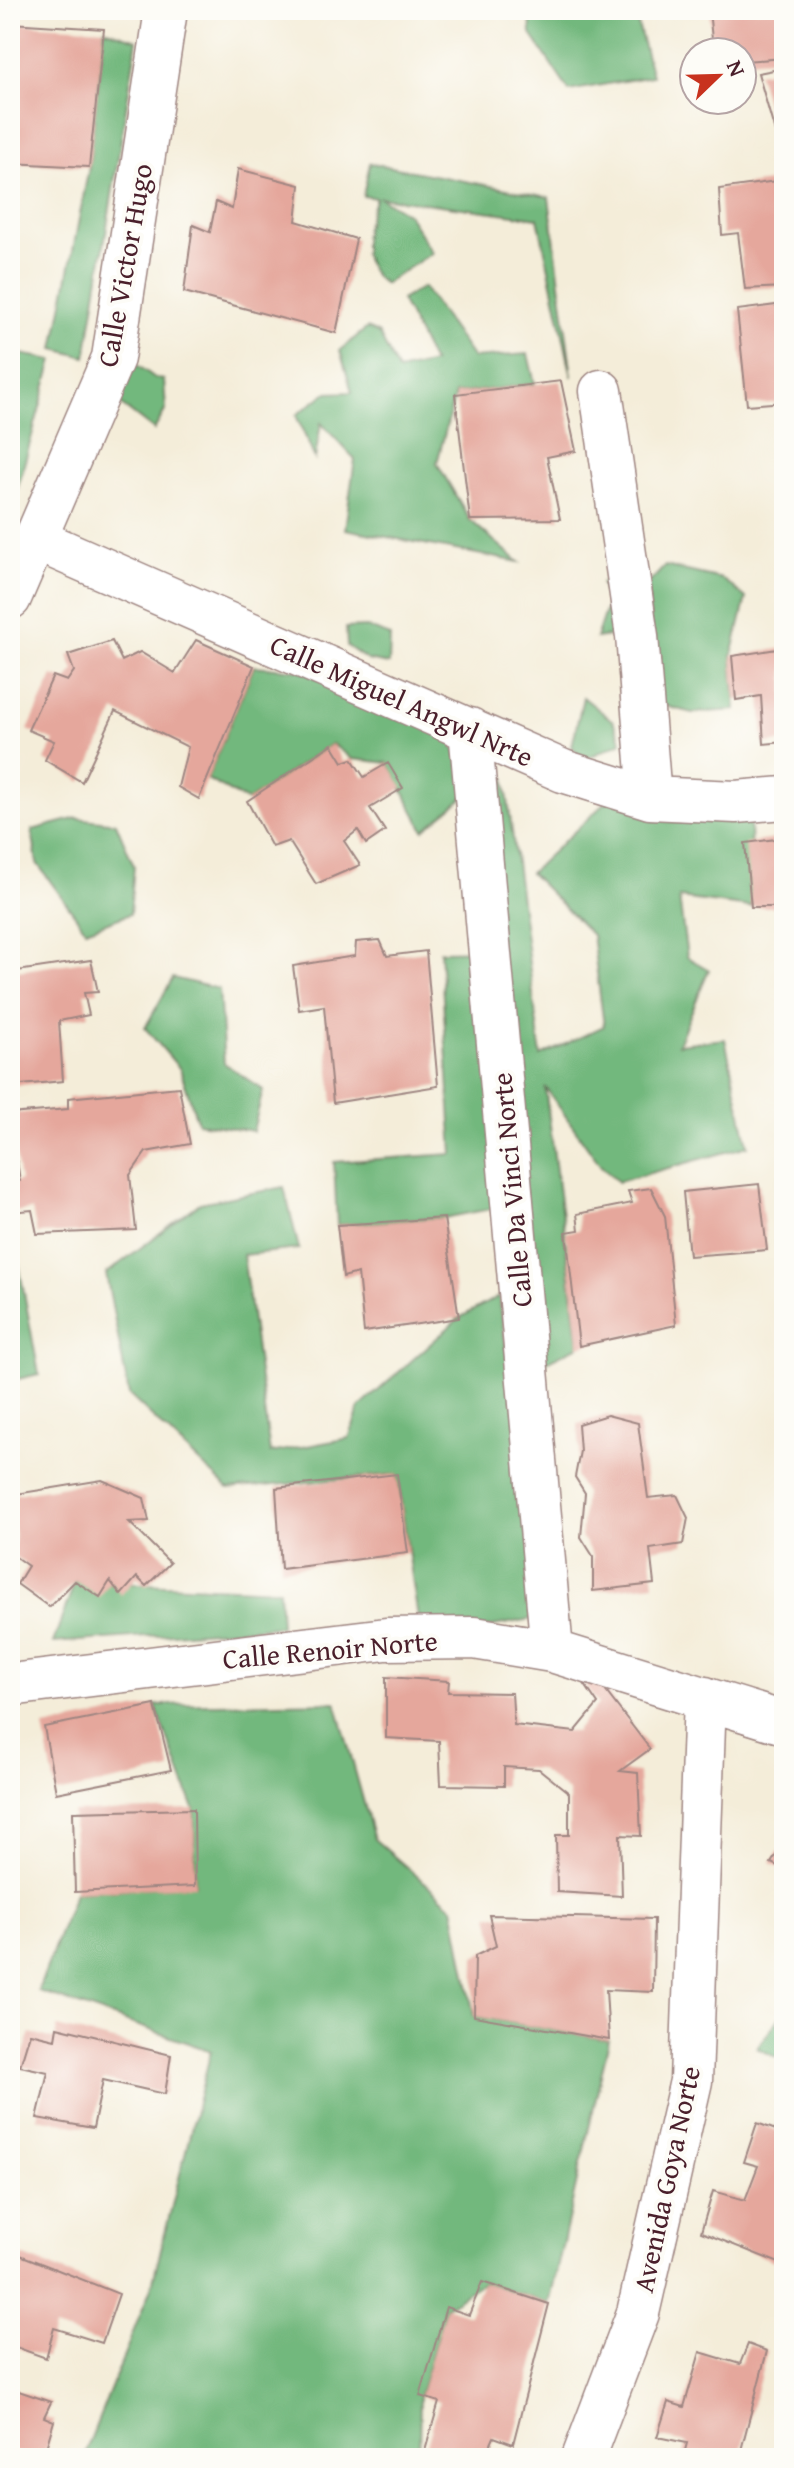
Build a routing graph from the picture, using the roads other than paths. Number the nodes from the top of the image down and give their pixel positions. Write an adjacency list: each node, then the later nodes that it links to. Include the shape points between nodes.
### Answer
1 (166, 10): 3 (street, Calle Victor Hugo, via 113,358)
2 (601, 391): 6 (street, via 637,636)
3 (35, 539): 4 (street, Calle Victor Hugo); 5 (street, Calle Miguel Angwl Nrte)
4 (10, 598)
5 (470, 729): 6 (street, Calle Miguel Angwl Nrte, via 563,771); 8 (street, Calle Da Vinci Norte)
6 (650, 798): 7 (street, Calle Miguel Angwl Nrte)
7 (784, 798)
8 (552, 1651): 9 (street, Calle Renoir Norte, via 474,1638 386,1639); 10 (street, Calle Renoir Norte)
9 (10, 1685)
10 (705, 1698): 11 (street, Calle Renoir Norte); 12 (street, Avenida Goya Norte, via 691,2081 638,2313)
11 (784, 1723)
12 (583, 2458)

